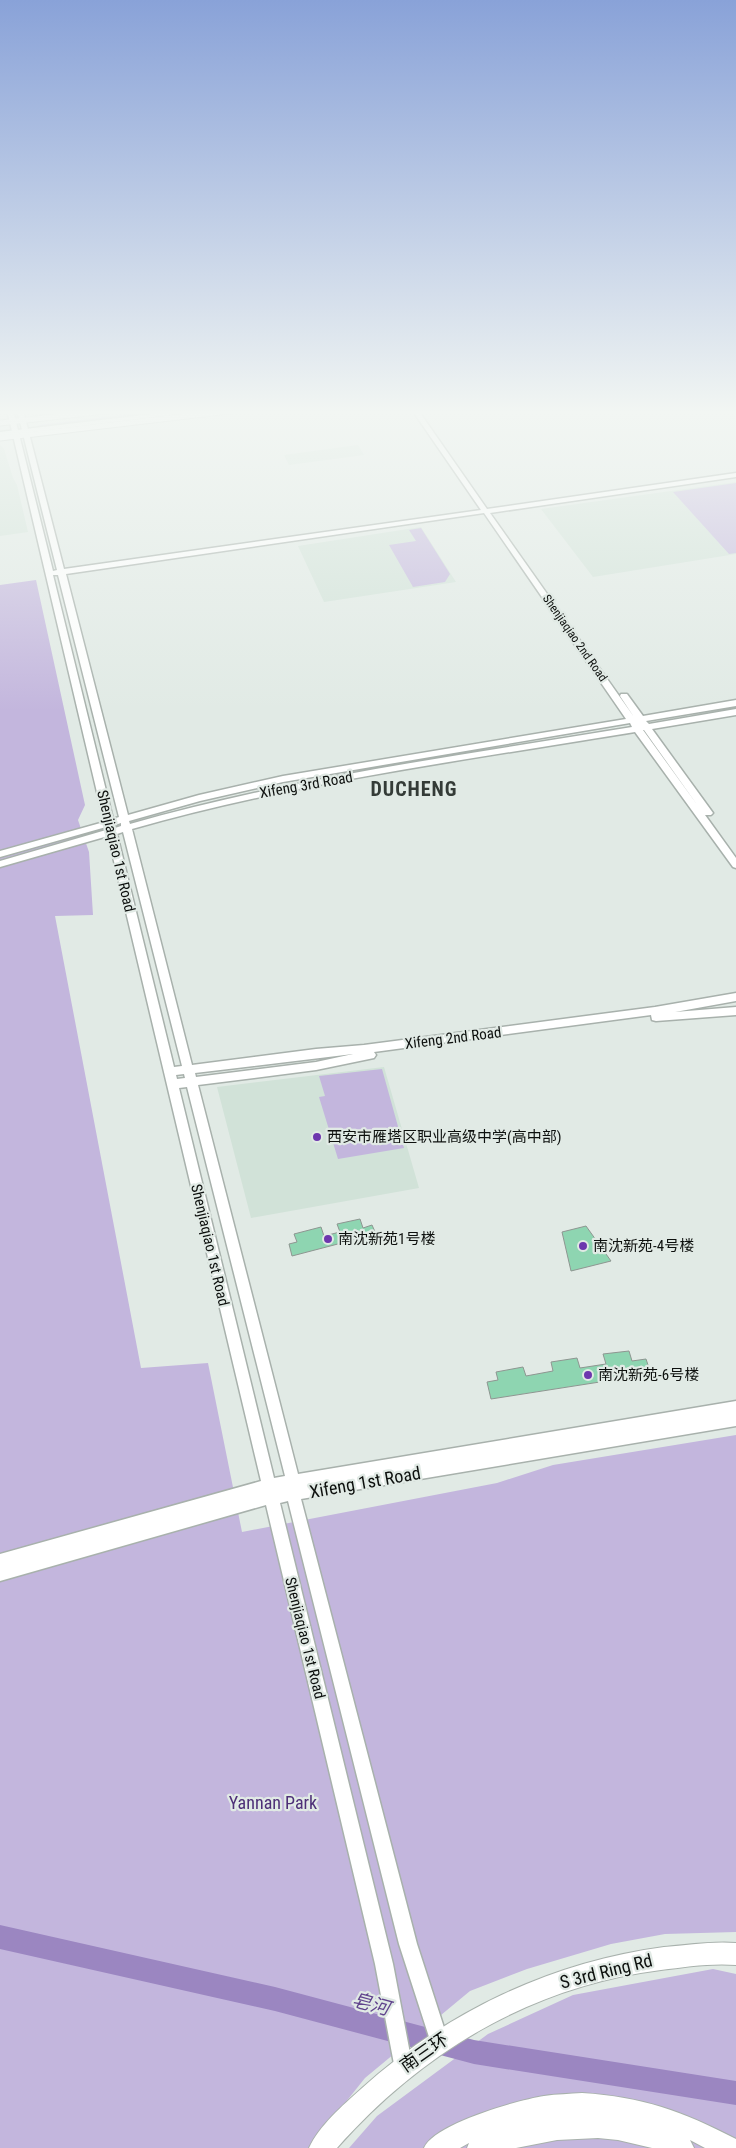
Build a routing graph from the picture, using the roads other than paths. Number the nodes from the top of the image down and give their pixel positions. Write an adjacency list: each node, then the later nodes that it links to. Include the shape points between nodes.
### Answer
1 (40, 510): 4 (street, Shenjiaqiao 1st Road)
2 (494, 510): 3 (street)
3 (489, 511): 4 (street); 7 (street, Shenjiaqiao 2nd Road)
4 (56, 573): 10 (street, Shenjiaqiao 1st Road); 11 (street, Shenjiaqiao 1st Road)
5 (736, 703): 7 (street, Xifeng 3rd Road)
6 (736, 712): 8 (street, Xifeng 3rd Road)
7 (636, 719): 8 (street, Shenjiaqiao 2nd Road); 9 (street, Shenjiaqiao 2nd Road); 10 (street, Xifeng 3rd Road, via 283,778 199,798)
8 (648, 726): 9 (street, Xifeng 3rd Road); 12 (street, Shenjiaqiao 2nd Road)
9 (637, 728): 10 (street, Xifeng 3rd Road, via 288,787); 15 (street, Shenjiaqiao 2nd Road)
10 (126, 824): 11 (street, Xifeng 3rd Road); 18 (street, Shenjiaqiao 1st Road)
11 (111, 829): 13 (street, Xifeng 3rd Road); 14 (street, Xifeng 3rd Road); 19 (street, Shenjiaqiao 1st Road)
12 (736, 853)
13 (0, 854)
14 (0, 864)
15 (736, 864)
16 (736, 997): 18 (street, Xifeng 2nd Road, via 636,1014)
17 (736, 1011): 20 (street, Xifeng 2nd Road, via 638,1019)
18 (188, 1069): 19 (street, Xifeng 2nd Road); 20 (street, Shenjiaqiao 1st Road)
19 (169, 1072): 21 (street, Shenjiaqiao 1st Road)
20 (192, 1082): 21 (street, Xifeng 2nd Road); 24 (street, Shenjiaqiao 1st Road)
21 (172, 1084): 25 (street, Shenjiaqiao 1st Road)
22 (736, 1407): 24 (street, Xifeng 1st Road)
23 (736, 1419): 24 (street, Xifeng 1st Road)
24 (293, 1488): 25 (street, Xifeng 1st Road); 30 (street, Shenjiaqiao 1st Road, via 408,1944)
25 (269, 1492): 26 (street, Xifeng 1st Road); 27 (street, Xifeng 1st Road); 31 (street, Shenjiaqiao 1st Road, via 384,1964)
26 (0, 1561)
27 (0, 1574)
28 (736, 1954): 29 (highway, S 3rd Ring Rd, via 647,1959 571,1977)
29 (483, 2015): 30 (highway, 南三环)
30 (439, 2040): 31 (highway, 南三环)
31 (403, 2064): 32 (highway, 南三环)
32 (321, 2148)
33 (436, 2148): 36 (highway, via 477,2125 518,2111 557,2104 604,2105 653,2113 710,2136)
34 (479, 2148): 35 (highway, via 518,2134 586,2125 638,2132)
35 (682, 2148)
36 (729, 2148)

